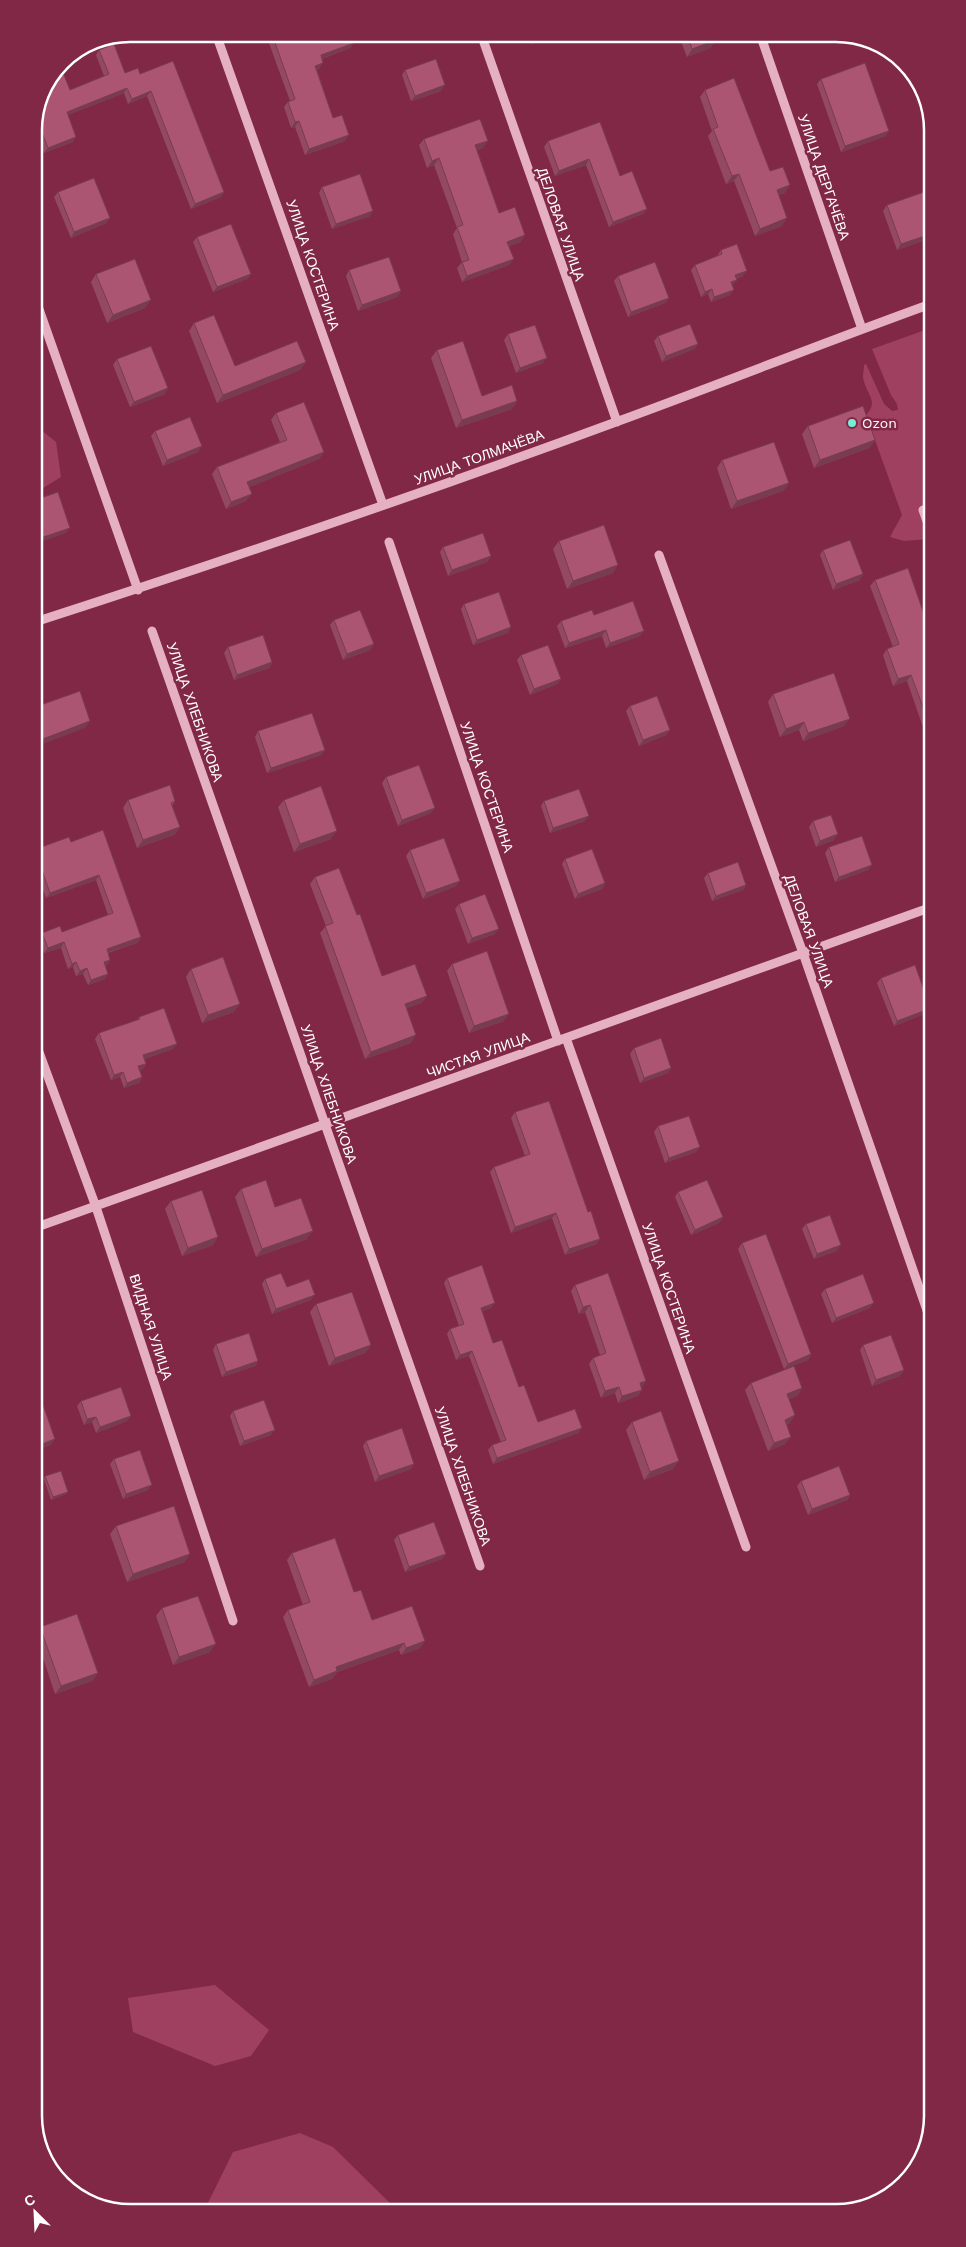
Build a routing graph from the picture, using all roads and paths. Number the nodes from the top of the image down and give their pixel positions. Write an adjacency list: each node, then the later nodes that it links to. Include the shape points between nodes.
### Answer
1 (219, 42): 8 (street, УЛИЦА КОСТЕРИНА)
2 (484, 42): 7 (street, ДЕЛОВАЯ УЛИЦА)
3 (763, 43): 6 (street, УЛИЦА ДЕРГАЧЁВА)
4 (924, 306): 6 (street, УЛИЦА ТОЛМАЧЁВА)
5 (43, 320): 11 (street)
6 (862, 329): 7 (street, УЛИЦА ТОЛМАЧЁВА)
7 (617, 422): 8 (street, УЛИЦА ТОЛМАЧЁВА)
8 (383, 505): 11 (street, УЛИЦА ТОЛМАЧЁВА)
9 (389, 542): 16 (street, УЛИЦА КОСТЕРИНА)
10 (658, 554): 15 (street, ДЕЛОВАЯ УЛИЦА)
11 (138, 590): 12 (street, УЛИЦА ТОЛМАЧЁВА)
12 (43, 620)
13 (152, 631): 18 (street, УЛИЦА ХЛЕБНИКОВА)
14 (924, 910): 15 (street, ЧИСТАЯ УЛИЦА)
15 (803, 953): 16 (street, ЧИСТАЯ УЛИЦА); 21 (street, ДЕЛОВАЯ УЛИЦА)
16 (562, 1040): 18 (street, ЧИСТАЯ УЛИЦА); 22 (street, УЛИЦА КОСТЕРИНА)
17 (43, 1062): 19 (street, ВИДНАЯ УЛИЦА)
18 (325, 1125): 19 (street, ЧИСТАЯ УЛИЦА); 23 (street, УЛИЦА ХЛЕБНИКОВА)
19 (96, 1207): 20 (street, ЧИСТАЯ УЛИЦА); 24 (street, ВИДНАЯ УЛИЦА)
20 (42, 1225)
21 (924, 1302)
22 (746, 1547)
23 (480, 1566)
24 (233, 1621)

